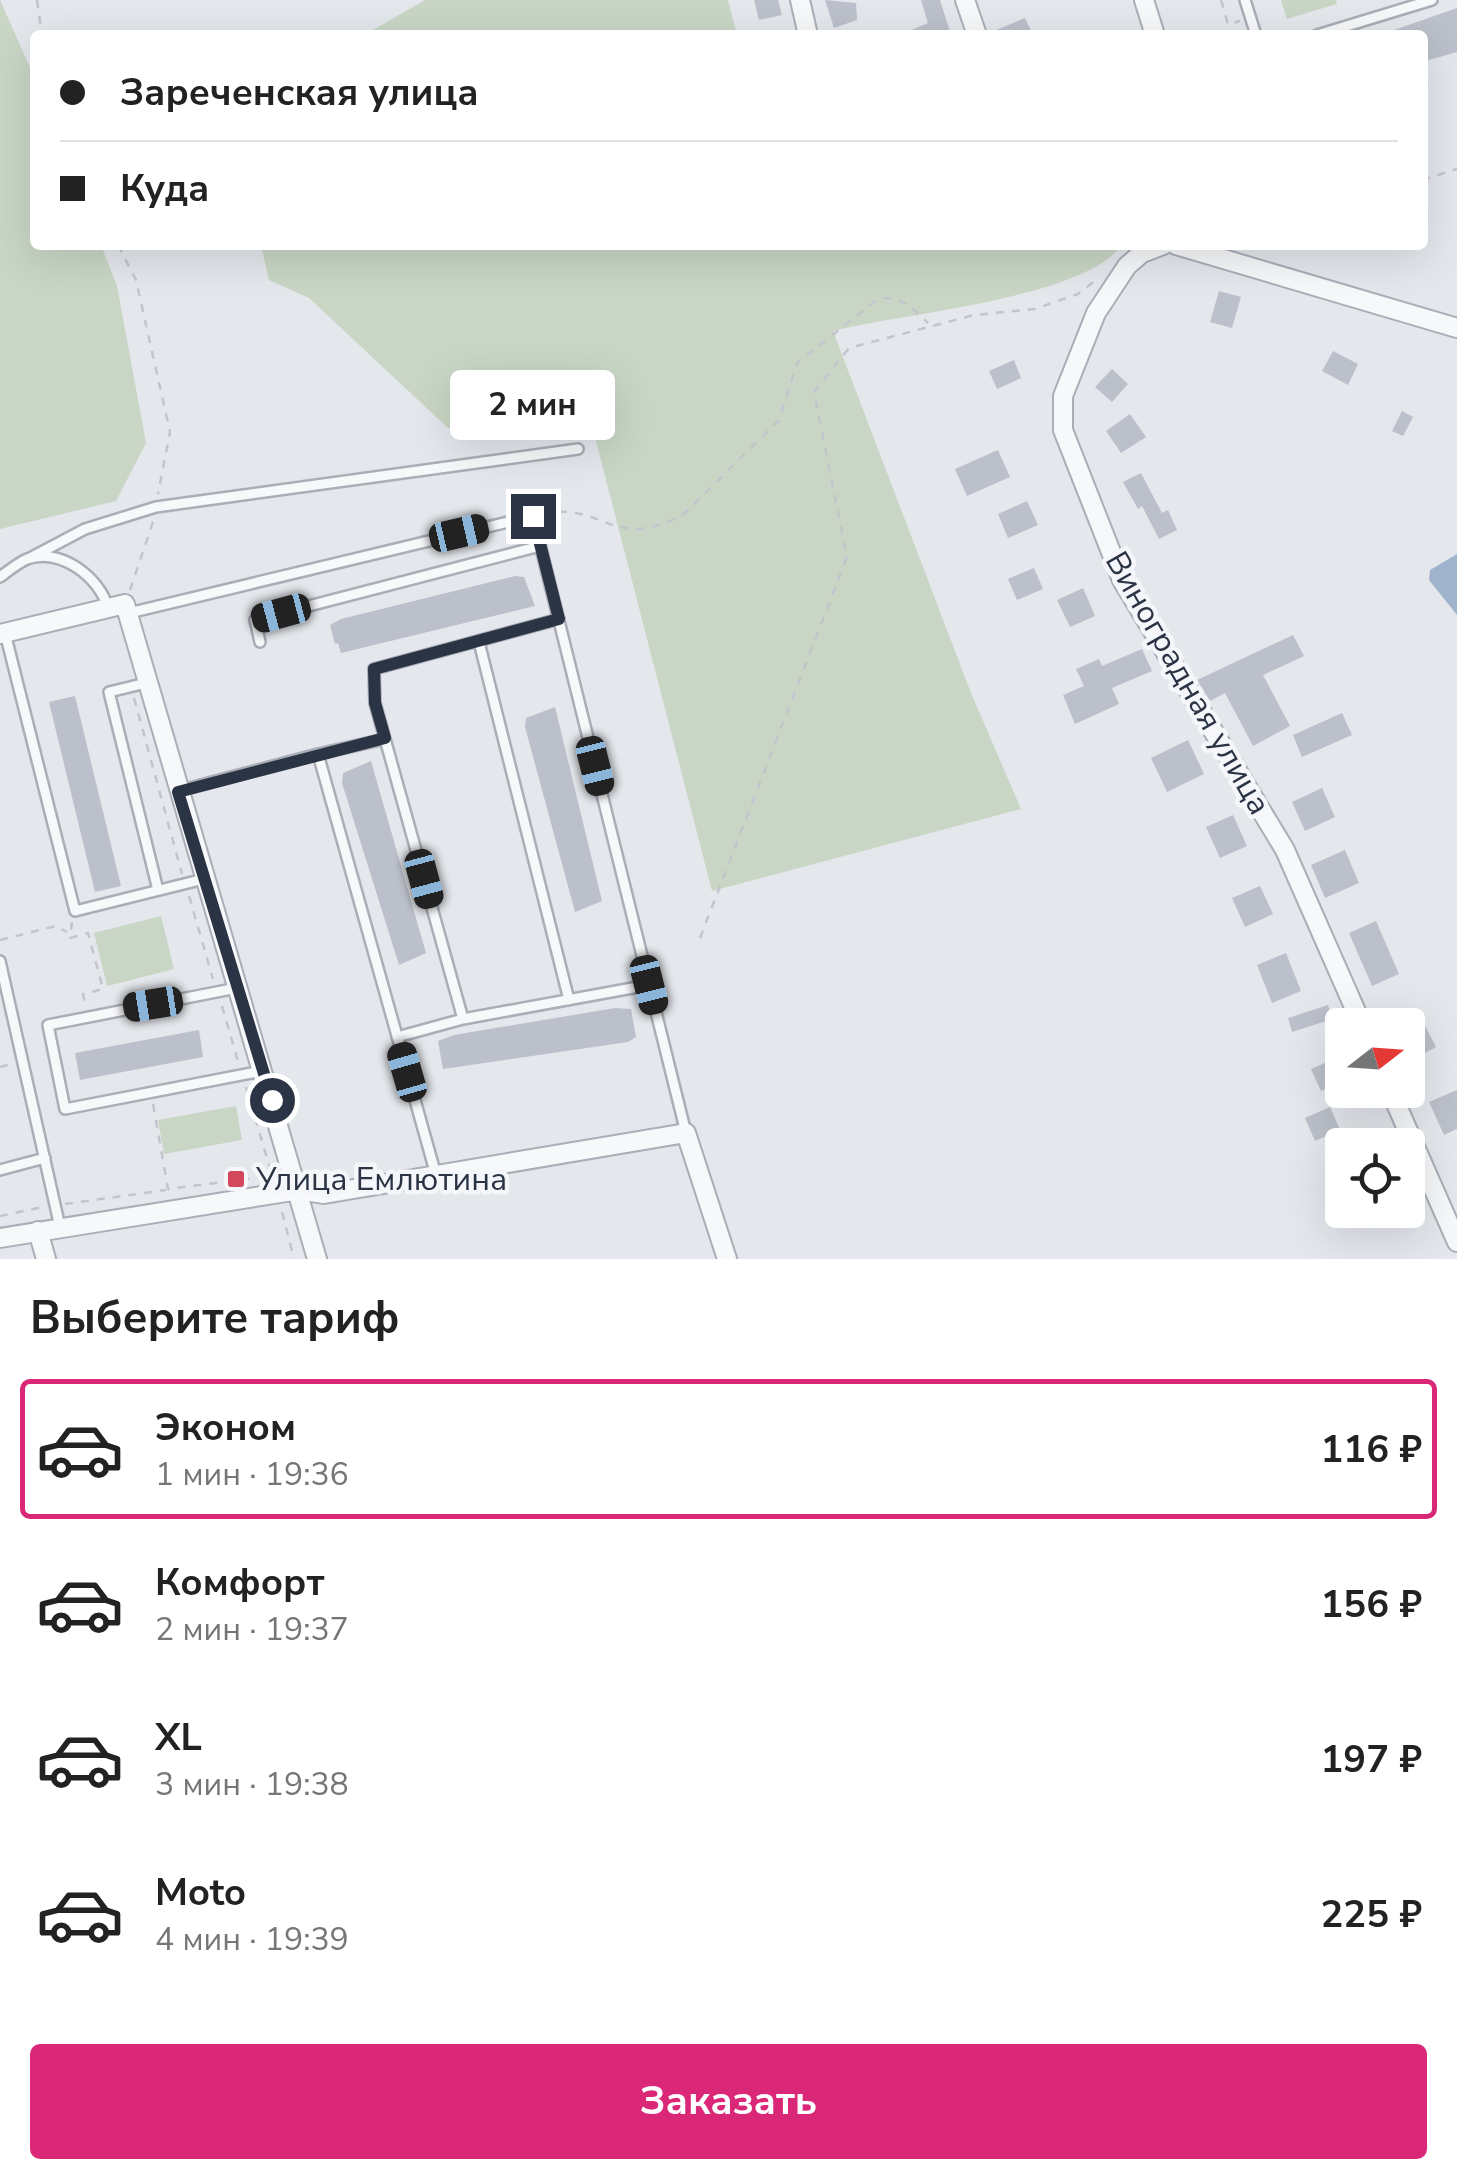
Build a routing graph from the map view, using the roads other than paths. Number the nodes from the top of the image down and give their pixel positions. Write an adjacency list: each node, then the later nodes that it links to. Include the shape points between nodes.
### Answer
1 (800, 0): 6 (street)
2 (965, 0): 7 (street)
3 (1144, 0): 8 (street)
4 (1246, 0): 9 (lane)
5 (1432, 0): 10 (lane)
6 (807, 30)
7 (975, 30)
8 (1153, 30)
9 (1255, 30)
10 (1333, 30)
11 (1150, 250): 33 (street, Виноградная улица, via 1127,266 1096,313 1064,396 1063,430 1122,580 1285,850)
12 (1193, 250): 13 (street)
13 (1457, 328)
14 (578, 450): 16 (lane, via 156,506 85,529)
15 (540, 546): 18 (lane, via 533,516); 19 (lane); 21 (lane, via 254,620)
16 (30, 558): 17 (lane); 18 (lane, via 64,562 88,574)
17 (0, 577)
18 (120, 609): 20 (street); 23 (street)
19 (559, 619): 22 (lane); 30 (lane)
20 (2, 634): 28 (lane, via 75,912)
21 (260, 642)
22 (480, 642): 24 (lane, via 374,669); 32 (lane)
23 (146, 683): 26 (street); 28 (lane, via 109,692)
24 (385, 738): 25 (lane); 34 (lane)
25 (318, 754): 26 (lane); 35 (lane)
26 (178, 792): 27 (street)
27 (204, 879): 28 (lane); 31 (street)
28 (158, 890)
29 (0, 961): 39 (lane)
30 (649, 985): 32 (lane); 38 (lane)
31 (237, 988): 36 (street); 36 (lane, via 48,1025 65,1109)
32 (569, 1000): 34 (lane)
33 (1355, 1008)
34 (463, 1020): 35 (lane)
35 (397, 1037): 41 (lane)
36 (262, 1071): 42 (street)
37 (1398, 1108): 46 (street)
38 (686, 1133): 41 (street); 49 (street)
39 (45, 1158): 40 (lane); 43 (lane)
40 (0, 1170)
41 (436, 1176): 42 (street, via 324,1194)
42 (300, 1190): 43 (street); 48 (street)
43 (60, 1227): 44 (street)
44 (38, 1230): 45 (street); 47 (street)
45 (0, 1238)
46 (1457, 1242)
47 (46, 1259)
48 (317, 1259)
49 (726, 1259)

